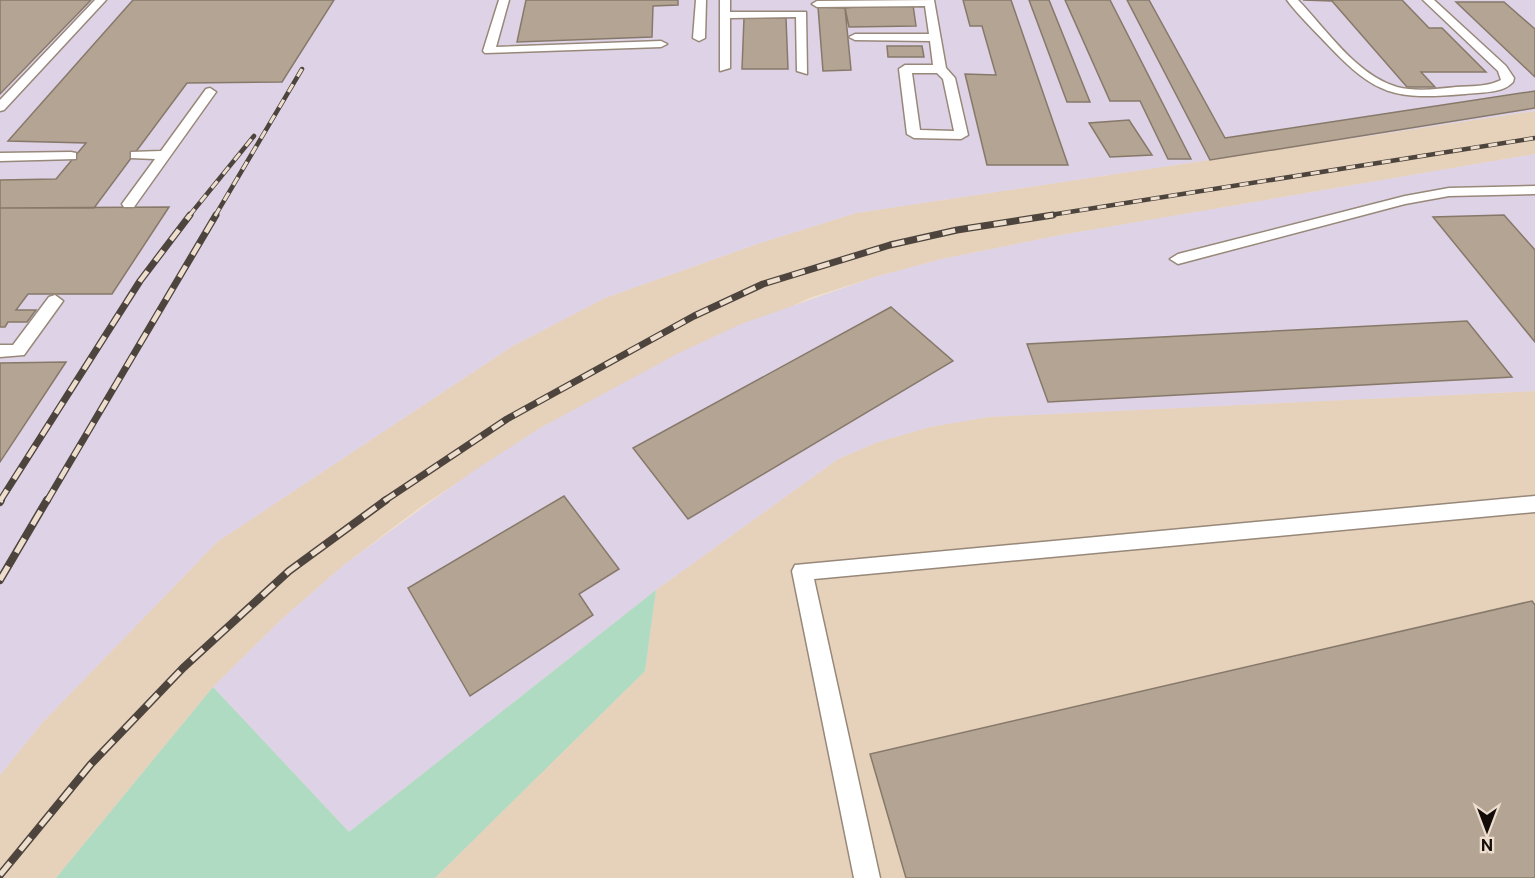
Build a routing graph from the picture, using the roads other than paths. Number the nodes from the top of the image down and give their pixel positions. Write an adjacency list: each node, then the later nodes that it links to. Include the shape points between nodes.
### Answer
1 (101, 0): 18 (lane)
2 (504, 0): 13 (lane, via 489,51)
3 (701, 0): 11 (lane)
4 (725, 0): 9 (lane)
5 (1292, 0): 6 (lane, via 1360,72 1391,90 1423,95 1490,88 1507,82 1502,69)
6 (1428, 0)
7 (929, 1): 8 (lane); 12 (lane)
8 (817, 4)
9 (725, 15): 14 (lane); 16 (lane, via 802,14)
10 (855, 37): 12 (lane)
11 (699, 38)
12 (935, 38): 15 (lane)
13 (661, 44)
14 (724, 68)
15 (940, 69): 15 (lane, via 949,78 961,135 914,134 905,69)
16 (803, 71)
17 (210, 92): 20 (lane)
18 (0, 107)
19 (136, 155): 20 (lane)
20 (165, 155): 24 (lane)
21 (0, 157): 22 (lane, via 66,160)
22 (0, 165)
23 (1535, 190): 25 (lane, via 1427,196)
24 (129, 204)
25 (1178, 259)
26 (55, 301): 27 (lane, via 18,351)
27 (0, 351)
28 (1535, 504): 29 (lane, via 802,571)
29 (867, 878)

